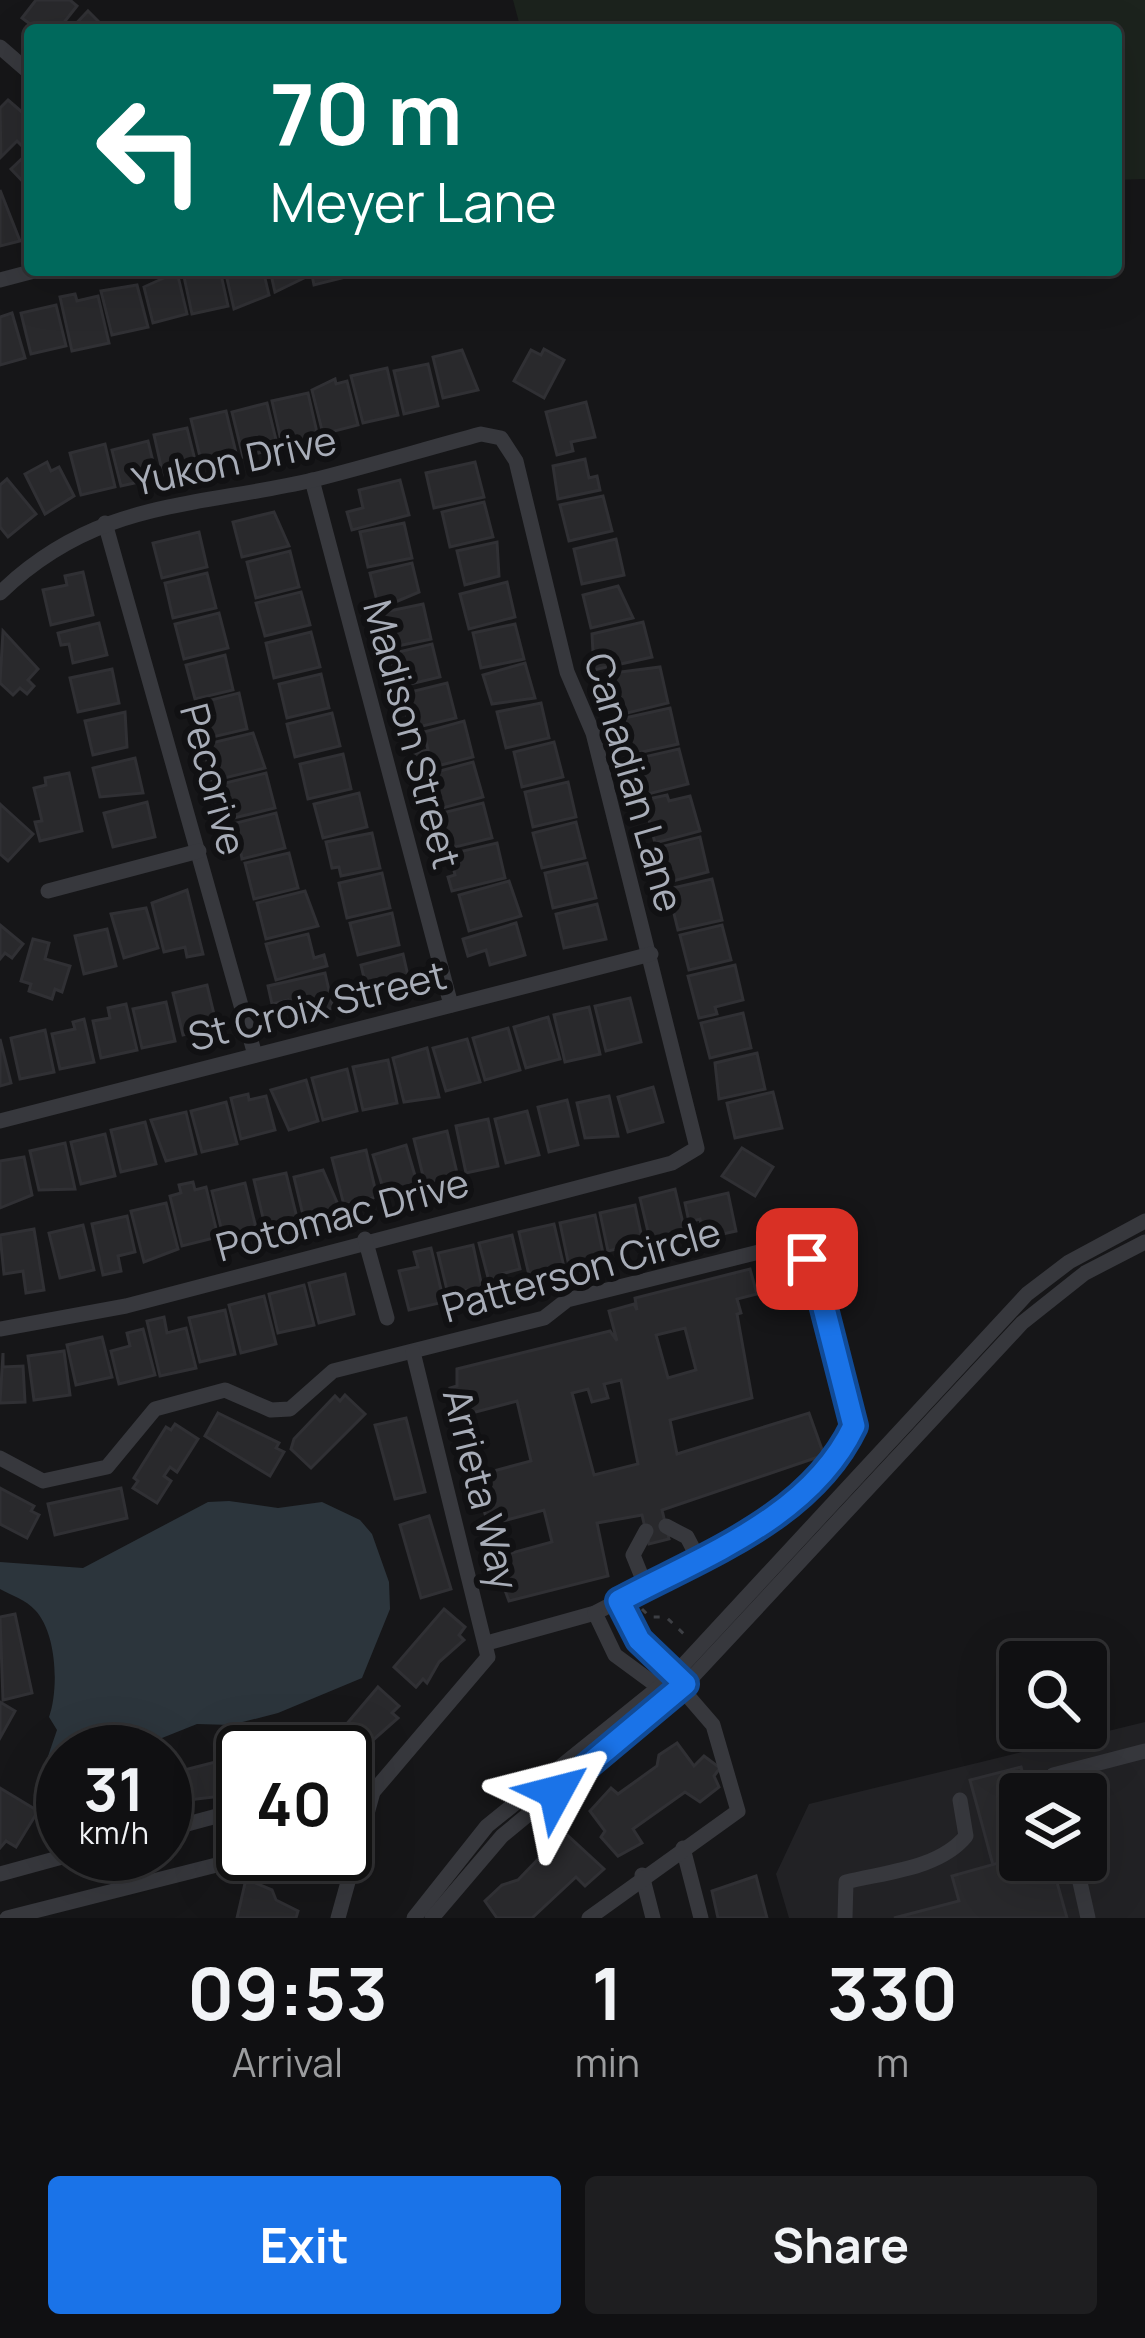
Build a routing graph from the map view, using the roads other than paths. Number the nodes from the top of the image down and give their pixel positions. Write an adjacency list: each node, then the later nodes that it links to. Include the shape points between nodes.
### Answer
1 (0, 47): 2 (street)
2 (24, 68)
3 (501, 438): 4 (street, Yukon Drive, via 481,434); 9 (street, Canadian Lane, via 516,461 567,673 593,733)
4 (311, 480): 5 (street, Yukon Drive); 10 (street, Madison Street)
5 (105, 523): 6 (street, Yukon Drive, via 33,561); 7 (street, Pecorive)
6 (0, 593)
7 (199, 851): 8 (street); 11 (street, Pecorive)
8 (48, 891)
9 (651, 954): 10 (street, St Croix Street); 13 (street, Canadian Lane)
10 (451, 1005): 11 (street, St Croix Street)
11 (255, 1055): 12 (street, St Croix Street)
12 (0, 1121)
13 (697, 1148): 15 (street, Potomac Drive, via 672,1163)
14 (1145, 1221): 28 (street, via 1069,1262 1013,1306)
15 (365, 1239): 17 (street); 18 (street, Potomac Drive, via 126,1306)
16 (1145, 1242): 28 (street, via 1085,1273 1010,1334)
17 (387, 1318)
18 (0, 1329)
19 (413, 1352): 20 (street, Patterson Circle, via 333,1371 290,1409 271,1410 225,1390 155,1408 107,1467 43,1481); 23 (street, Patterson Circle, via 544,1318 567,1300 779,1247 807,1259 854,1426 773,1520); 27 (street, Arrieta Way)
20 (0, 1458)
21 (666, 1526): 23 (street, via 687,1537)
22 (646, 1531): 24 (street, via 633,1555)
23 (699, 1559): 24 (street, Patterson Circle)
24 (646, 1587): 25 (street, Patterson Circle)
25 (619, 1601): 26 (street, Patterson Circle); 28 (street)
26 (595, 1613): 27 (street, Patterson Circle); 28 (street, via 615,1655)
27 (487, 1643): 31 (street, via 483,1667)
28 (674, 1686): 33 (street, via 713,1725 738,1810); 42 (street, via 487,1826); 43 (street, via 502,1836)
29 (1145, 1751): 30 (street)
30 (1061, 1773)
31 (373, 1792)
32 (960, 1800): 47 (street, via 966,1836 956,1849 846,1882)
33 (683, 1848): 37 (street); 46 (street)
34 (36, 1864): 36 (street)
35 (216, 1865): 40 (street)
36 (0, 1874)
37 (642, 1875): 44 (street); 45 (street)
38 (345, 1881): 41 (street)
39 (1080, 1881): 48 (street)
40 (7, 1918)
41 (338, 1918)
42 (414, 1918)
43 (432, 1918)
44 (589, 1918)
45 (653, 1918)
46 (701, 1918)
47 (845, 1918)
48 (1088, 1918)

